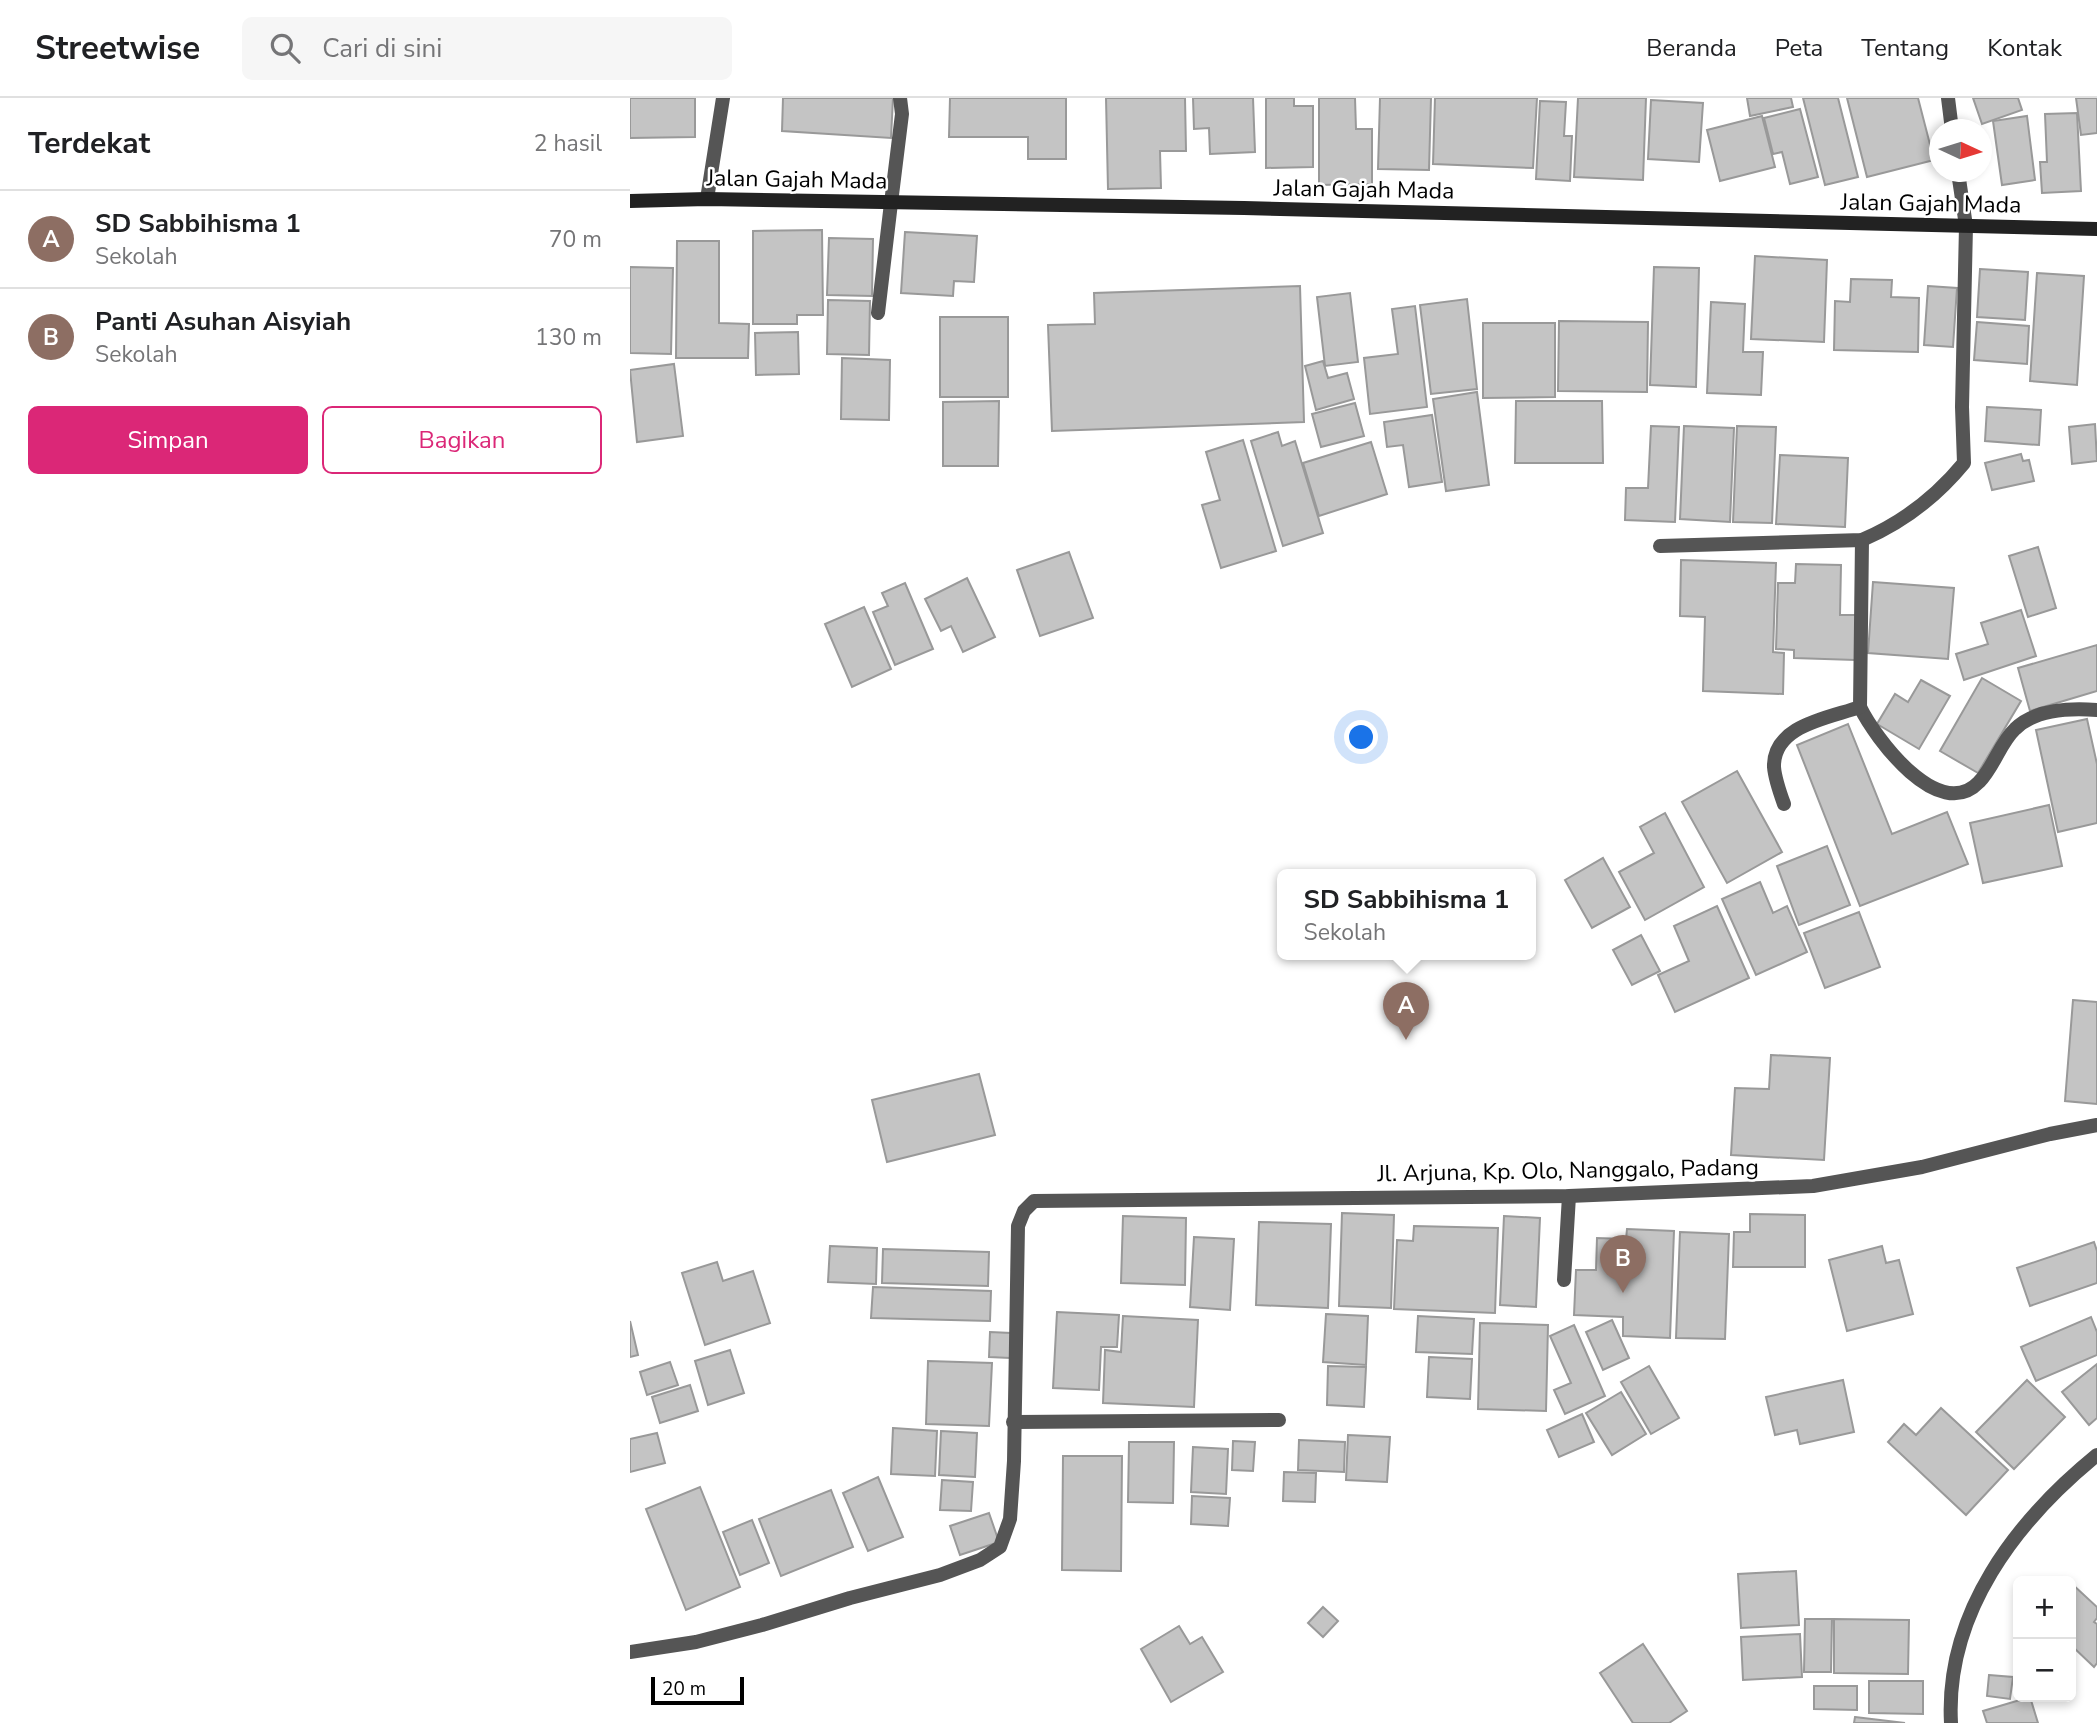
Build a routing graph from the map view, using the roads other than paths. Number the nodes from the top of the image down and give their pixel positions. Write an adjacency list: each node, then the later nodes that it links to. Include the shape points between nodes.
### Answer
1 (723, 98): 6 (street)
2 (900, 98): 8 (street)
3 (1948, 98): 4 (street)
4 (1951, 119)
5 (1959, 182): 9 (street)
6 (707, 199): 7 (main road, Jalan Gajah Mada); 8 (main road, Jalan Gajah Mada)
7 (630, 201)
8 (891, 203): 9 (main road, Jalan Gajah Mada); 11 (street)
9 (1966, 226): 10 (main road, Jalan Gajah Mada); 12 (street, via 1964,463 1912,513)
10 (2097, 229)
11 (878, 313)
12 (1862, 540): 13 (street); 14 (street)
13 (1660, 545)
14 (1860, 706): 15 (street, via 1873,731 1909,772 1930,788 1950,793 1979,782 2015,729 2029,719 2065,709); 16 (street, via 1791,732 1779,745 1774,770)
15 (2097, 710)
16 (1784, 804)
17 (2097, 1125): 18 (street, Jl. Arjuna, Kp. Olo, Nanggalo, Padang, via 1922,1167 1813,1186)
18 (1569, 1196): 19 (street); 21 (street, Jl. Arjuna, Kp. Olo, Nanggalo, Padang, via 1034,1200 1018,1226)
19 (1564, 1280)
20 (1279, 1420): 21 (street)
21 (1013, 1422): 23 (street, via 1010,1519 1000,1547 980,1560 749,1629)
22 (2097, 1455): 24 (street, via 2043,1504 1987,1579 1973,1605 1957,1656)
23 (630, 1651)
24 (1951, 1723)

